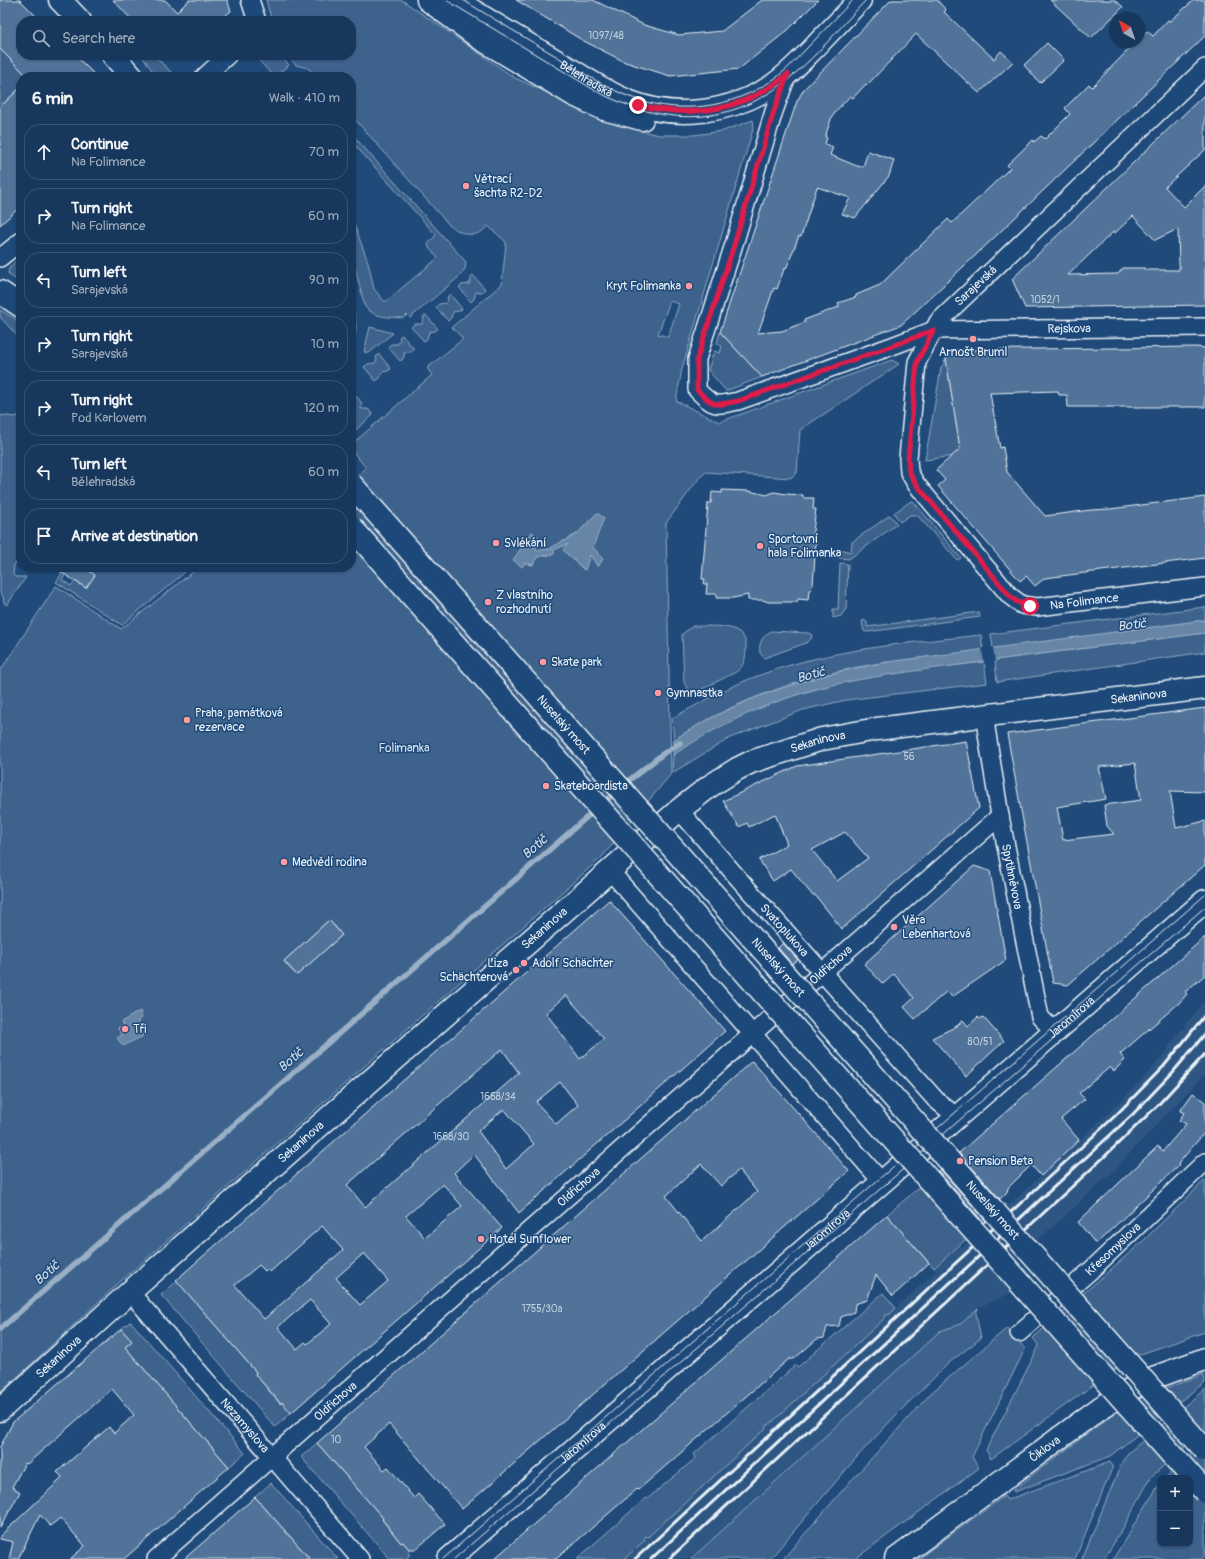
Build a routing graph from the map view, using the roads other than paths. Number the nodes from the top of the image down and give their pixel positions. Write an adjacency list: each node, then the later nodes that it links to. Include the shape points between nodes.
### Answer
1 (60, 0): 6 (main road)
2 (250, 0): 7 (street)
3 (428, 0): 14 (main road, via 483,40 574,95 604,109 648,120 681,119)
4 (455, 0): 14 (main road, Bělehradská, via 594,84 630,102 679,112 701,112)
5 (853, 3): 13 (main road, Bělehradská)
6 (75, 16)
7 (255, 16)
8 (117, 60): 11 (main road)
9 (223, 60): 12 (street)
10 (1205, 68): 20 (street, Sarajevská, via 938,322)
11 (128, 72)
12 (209, 72)
13 (788, 74): 14 (main road, Bělehradská, via 755,96); 20 (street, via 774,111 697,359 697,390 707,400 718,405 738,401)
14 (724, 107)
15 (16, 245): 16 (street)
16 (0, 258)
17 (0, 292): 18 (main road)
18 (16, 303)
19 (1205, 327): 20 (street, Rejskova)
20 (934, 330): 23 (street, Na Folimance, via 917,362 908,458 909,472 916,484 1010,596 1022,605 1037,607)
21 (356, 490): 40 (main road, Nuselský most, bridge)
22 (356, 533): 42 (main road, bridge)
23 (1205, 587)
24 (1205, 688): 25 (main road, Sekaninova)
25 (984, 715): 26 (main road, Sekaninova, via 822,739 751,762 710,786); 27 (street, Spytihněvova)
26 (680, 810): 28 (main road, Sekaninova); 30 (street, Svatoplukova)
27 (1000, 816): 30 (street, Oldřichova); 32 (street, Spytihněvova, via 1040,1017 1052,1029)
28 (610, 872): 31 (street); 36 (main road, Sekaninova)
29 (1205, 901): 32 (main road, Jaromírova)
30 (822, 973): 31 (street, Oldřichova); 33 (street, Svatoplukova, via 936,1100)
31 (752, 1034): 35 (street); 41 (street, Oldřichova)
32 (1052, 1034): 33 (main road, Jaromírova)
33 (957, 1117): 35 (main road, Jaromírova)
34 (1205, 1162): 37 (street, Křesomyslova, via 1089,1272)
35 (882, 1182): 45 (main road, Jaromírova)
36 (130, 1292): 39 (main road, Sekaninova); 41 (street, Nezamyslova)
37 (1019, 1333)
38 (1205, 1359): 46 (main road, Čiklova, via 1153,1378 1100,1408)
39 (0, 1410)
40 (1205, 1450)
41 (271, 1457): 43 (street, Oldřichova); 44 (street, Nezamyslova)
42 (1205, 1492)
43 (156, 1559)
44 (360, 1559)
45 (449, 1559)
46 (896, 1559)

